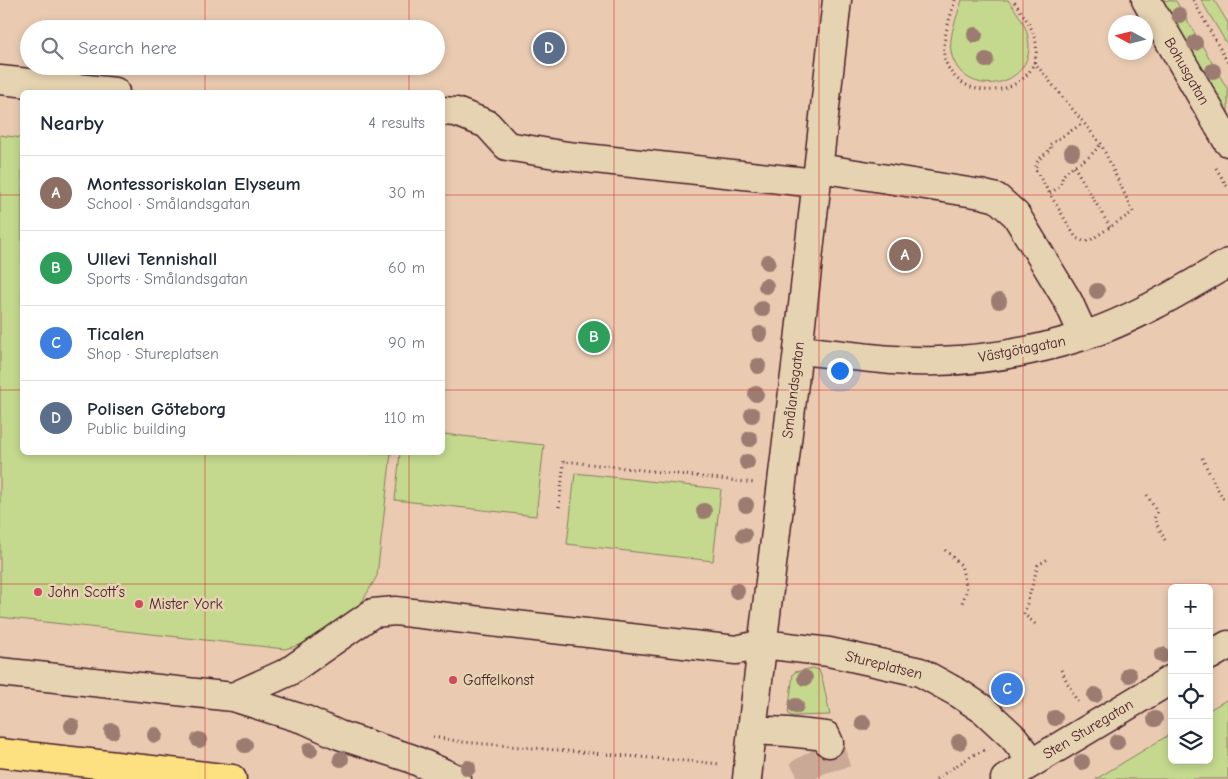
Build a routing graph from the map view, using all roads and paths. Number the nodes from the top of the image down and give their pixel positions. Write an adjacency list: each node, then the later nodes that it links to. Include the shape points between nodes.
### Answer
1 (837, 0): 15 (street, Smålandsgatan)
2 (955, 0): 6 (path, via 945,37 944,58 951,74 968,87 994,92 1014,85 1027,74)
3 (1012, 0): 6 (path, via 1030,27 1036,44)
4 (1146, 0): 12 (street, Bohusgatan)
5 (1193, 0): 7 (path)
6 (1034, 62): 11 (path)
7 (1228, 63)
8 (0, 80): 9 (street)
9 (96, 90)
10 (445, 111): 15 (street, via 487,124 507,146 567,156)
11 (1083, 123): 13 (path); 16 (path, via 1049,145 1052,149 1038,160 1036,169)
12 (1228, 142)
13 (1101, 144): 14 (path); 17 (path, via 1133,212)
14 (1074, 166): 16 (path, via 1064,174 1061,186); 17 (path)
15 (817, 180): 19 (street, via 997,198 1016,215 1068,301); 20 (street, Smålandsgatan)
16 (1050, 194): 17 (path, via 1077,239 1089,241)
17 (1110, 227)
18 (1228, 263): 19 (street, Västgötagatan, via 1130,317)
19 (1084, 336): 20 (street, Västgötagatan, via 985,358 937,361)
20 (798, 350): 31 (street, Smålandsgatan)
21 (1202, 458): 24 (path)
22 (754, 483): 25 (path, via 564,461)
23 (1147, 495): 26 (path, via 1157,512 1154,519)
24 (1224, 501)
25 (559, 507)
26 (1166, 542)
27 (945, 550): 29 (path, via 961,565 967,589)
28 (1048, 559): 30 (path, via 1038,566 1024,614)
29 (962, 603)
30 (1034, 624)
31 (763, 644): 37 (street, Stureplatsen, via 736,650 395,611 373,613 288,672); 39 (street, Smålandsgatan); 45 (street, Stureplatsen, via 829,652 920,672 984,710 1014,736)
32 (1228, 645): 33 (street)
33 (1213, 654)
34 (1061, 670): 38 (path)
35 (6, 675): 37 (street)
36 (1168, 681): 45 (street, Sten Sturegatan)
37 (233, 697): 48 (street, via 410,758)
38 (1080, 708)
39 (752, 730): 40 (street); 49 (street, Smålandsgatan)
40 (788, 732): 42 (street, via 826,736); 44 (street)
41 (426, 736): 46 (path)
42 (829, 743)
43 (0, 753): 47 (main road)
44 (802, 756)
45 (1033, 762): 50 (street, Sten Sturegatan)
46 (722, 764)
47 (232, 779)
48 (457, 779)
49 (747, 779)
50 (1005, 779)

